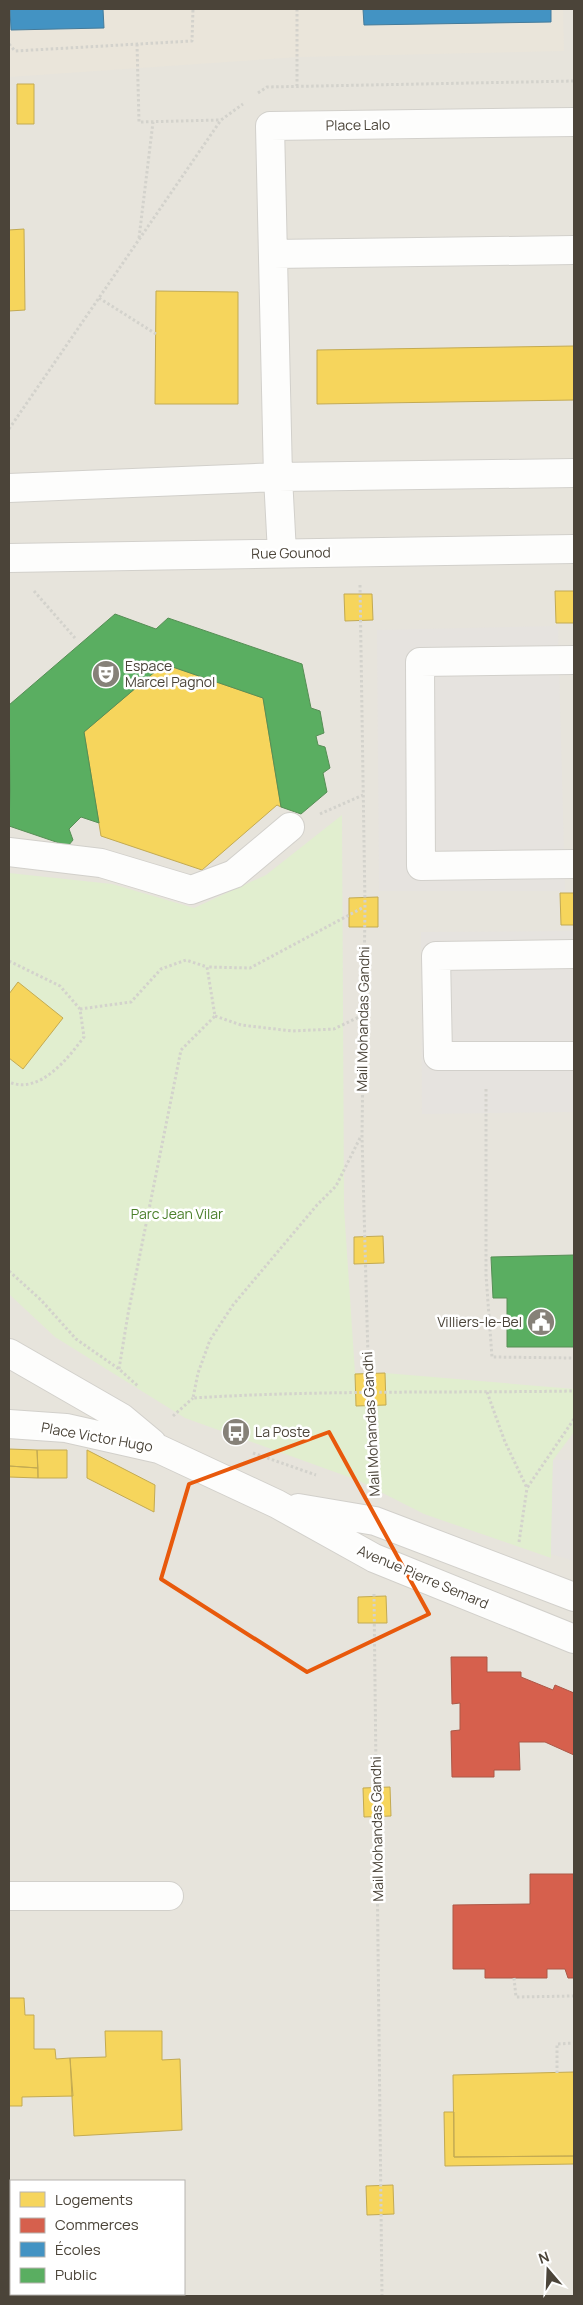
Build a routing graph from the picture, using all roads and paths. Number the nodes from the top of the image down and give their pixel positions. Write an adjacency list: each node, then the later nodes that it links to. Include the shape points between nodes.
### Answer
1 (193, 9): 4 (path, via 192,41)
2 (297, 9): 5 (path)
3 (9, 44): 4 (path, via 15,51)
4 (137, 44): 7 (path, via 139,122)
5 (298, 86)
6 (221, 120): 7 (path)
7 (153, 122): 9 (path)
8 (574, 122): 11 (street, Place Lalo, via 270,126)
9 (139, 239)
10 (574, 250): 11 (street)
11 (273, 254): 15 (street, Place Lalo)
12 (99, 298): 13 (path)
13 (156, 334)
14 (574, 473): 15 (street)
15 (278, 477): 16 (street); 19 (street, Place Lalo)
16 (9, 488)
17 (574, 548): 18 (street, Rue Gounod)
18 (359, 552): 19 (street, Rue Gounod); 24 (path, Mail Mohandas Gandhi)
19 (282, 553): 20 (street, Rue Gounod)
20 (9, 558)
21 (33, 590): 22 (path)
22 (75, 638)
23 (574, 660): 27 (street, via 420,662 421,866)
24 (363, 795): 25 (path); 28 (path, Mail Mohandas Gandhi)
25 (290, 827): 26 (street, via 234,874 191,890 101,863)
26 (9, 852)
27 (574, 864)
28 (365, 906): 31 (path, via 250,968); 33 (path, Mail Mohandas Gandhi)
29 (574, 954): 35 (street, via 436,956 438,1056)
30 (10, 963): 32 (path, via 60,986)
31 (207, 967): 32 (path, via 186,960 161,969 131,1002); 34 (path)
32 (80, 1009): 37 (path, via 84,1037 63,1064 35,1082 16,1085)
33 (363, 1015): 34 (path, via 334,1029 292,1031 241,1025); 38 (path, Mail Mohandas Gandhi)
34 (215, 1016): 42 (path, via 181,1050)
35 (485, 1056): 36 (street); 41 (path, via 486,1275 492,1356)
36 (574, 1056)
37 (9, 1082)
38 (362, 1136): 46 (path, Mail Mohandas Gandhi); 47 (path, via 336,1186 233,1305 210,1340)
39 (9, 1271): 42 (path, via 76,1339)
40 (9, 1353): 53 (street, Place Victor Hugo, via 122,1418)
41 (574, 1358)
42 (119, 1369): 45 (path)
43 (574, 1391): 44 (path)
44 (487, 1392): 46 (path); 50 (path, via 526,1488)
45 (146, 1393)
46 (368, 1393): 47 (path, via 294,1392); 57 (path, Mail Mohandas Gandhi)
47 (193, 1398): 49 (path)
48 (166, 1410): 49 (path)
49 (173, 1416): 51 (path)
50 (574, 1419)
51 (181, 1422)
52 (9, 1424): 53 (street, Place Victor Hugo, via 66,1428)
53 (160, 1449): 56 (street, Avenue Pierre Semard)
54 (243, 1450): 55 (path)
55 (319, 1476)
56 (277, 1504): 57 (street, Avenue Pierre Semard); 58 (street, Avenue Pierre Semard)
57 (375, 1521): 59 (street, Avenue Pierre Semard)
58 (374, 1558): 60 (street, Avenue Pierre Semard); 67 (path, Mail Mohandas Gandhi)
59 (574, 1597)
60 (574, 1639)
61 (9, 1896): 62 (street)
62 (168, 1896)
63 (514, 1978): 64 (path, via 516,1997)
64 (574, 1996)
65 (574, 2043): 66 (path, via 557,2044)
66 (558, 2073)
67 (382, 2296)

